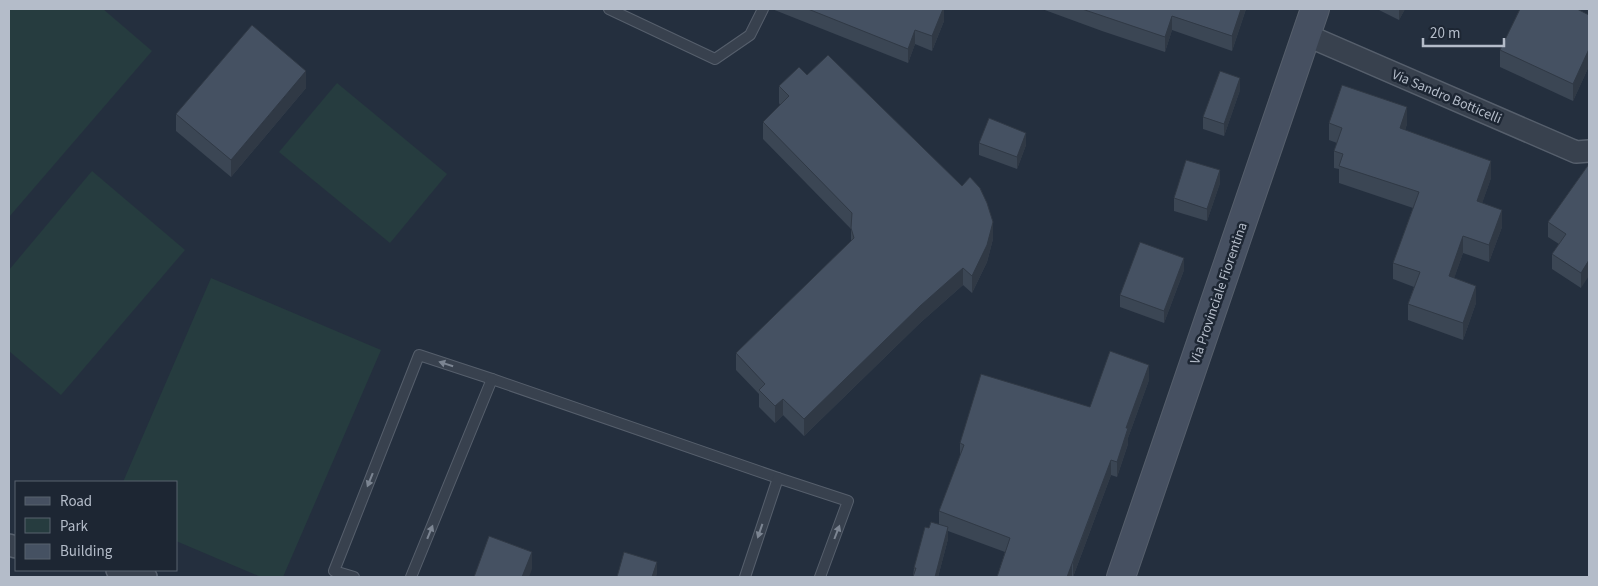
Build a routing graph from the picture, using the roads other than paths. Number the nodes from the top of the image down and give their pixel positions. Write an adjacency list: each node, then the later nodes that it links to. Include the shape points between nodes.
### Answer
1 (609, 9): 2 (lane, via 715,59 750,35)
2 (763, 9)
3 (1315, 9): 4 (main road, Via Provinciale Fiorentina)
4 (1306, 34): 5 (street, Via Sandro Botticelli, via 1576,152); 14 (main road, Via Provinciale Fiorentina)
5 (1589, 151)
6 (492, 379): 7 (lane); 10 (lane, one-way to 10, via 419,355 334,571); 11 (lane, one-way to 6)
7 (778, 478): 12 (lane, one-way to 12); 13 (lane, one-way to 7, via 848,502)
8 (121, 571): 9 (street)
9 (146, 577)
10 (354, 577)
11 (412, 577)
12 (745, 577)
13 (820, 577)
14 (1121, 577)

